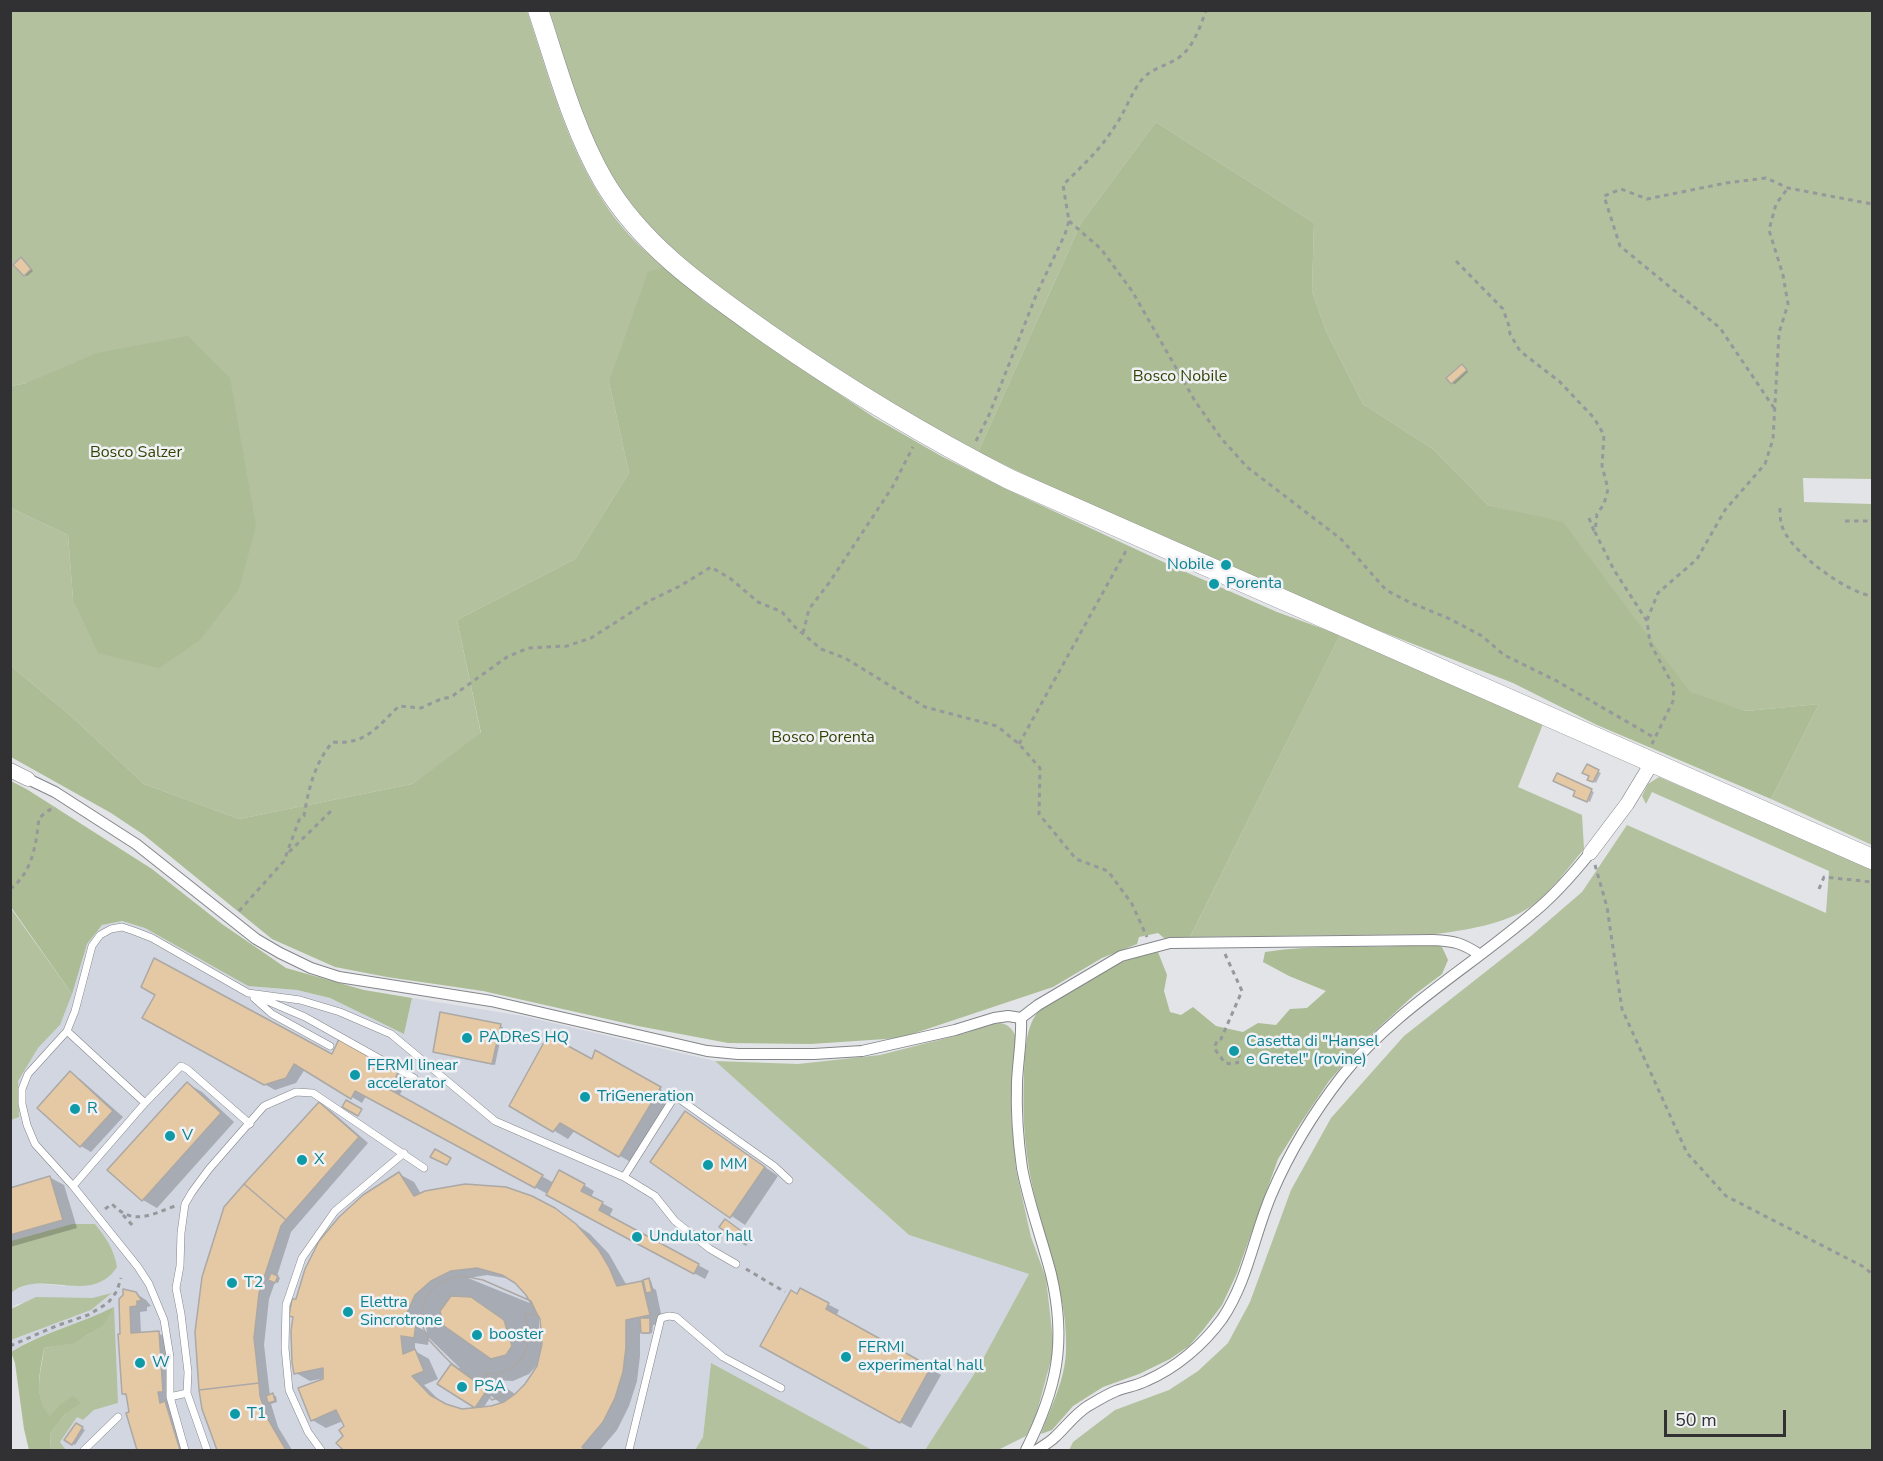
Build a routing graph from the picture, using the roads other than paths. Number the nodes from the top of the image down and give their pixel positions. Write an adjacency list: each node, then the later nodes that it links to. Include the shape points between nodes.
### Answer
1 (538, 10): 2 (main road, via 586,146 612,194 662,254 821,371 920,432 1020,484)
2 (1649, 759): 5 (street, via 1627,804); 6 (main road)
3 (10, 770): 4 (street)
4 (28, 779): 9 (street, via 136,844 256,939 311,968 339,976 491,1001 707,1051 775,1055 862,1051 994,1018)
5 (1590, 853): 7 (street, via 1535,911)
6 (1872, 859)
7 (1480, 955): 9 (street, via 1464,944 1441,940 1170,943 1121,956); 32 (street, via 1387,1028 1335,1086 1294,1148 1272,1192 1239,1289 1210,1334 1173,1367 1085,1408)
8 (248, 993): 10 (lane, via 152,938 122,927 111,929 92,946); 11 (lane, via 272,1014); 12 (lane, via 305,1017); 17 (lane, via 300,1000 391,1034 495,1121)
9 (1021, 1018): 31 (street, via 1018,1136 1059,1327 1053,1384 1044,1415)
10 (67, 1031): 13 (lane); 19 (lane, via 28,1074 22,1104 35,1144)
11 (330, 1046)
12 (414, 1078)
13 (145, 1103): 14 (lane, via 181,1066); 19 (lane)
14 (250, 1124): 15 (lane, via 264,1106 296,1092 313,1093); 22 (lane, via 209,1169 185,1204 176,1288)
15 (404, 1153): 16 (lane); 28 (lane, via 335,1211 302,1258 286,1305 289,1390)
16 (424, 1168)
17 (624, 1177): 18 (lane, via 675,1096); 20 (lane, via 655,1196 675,1221 710,1249)
18 (789, 1180)
19 (73, 1186): 23 (lane, via 149,1284 164,1320 170,1357)
20 (736, 1264)
21 (781, 1388): 29 (lane, via 723,1357 676,1317 662,1318)
22 (187, 1393): 23 (lane); 27 (lane)
23 (170, 1397): 26 (lane)
24 (118, 1417): 25 (lane)
25 (84, 1450)
26 (185, 1450)
27 (207, 1450)
28 (321, 1450)
29 (629, 1450)
30 (1015, 1450): 31 (street)
31 (1026, 1450)
32 (1037, 1450)

